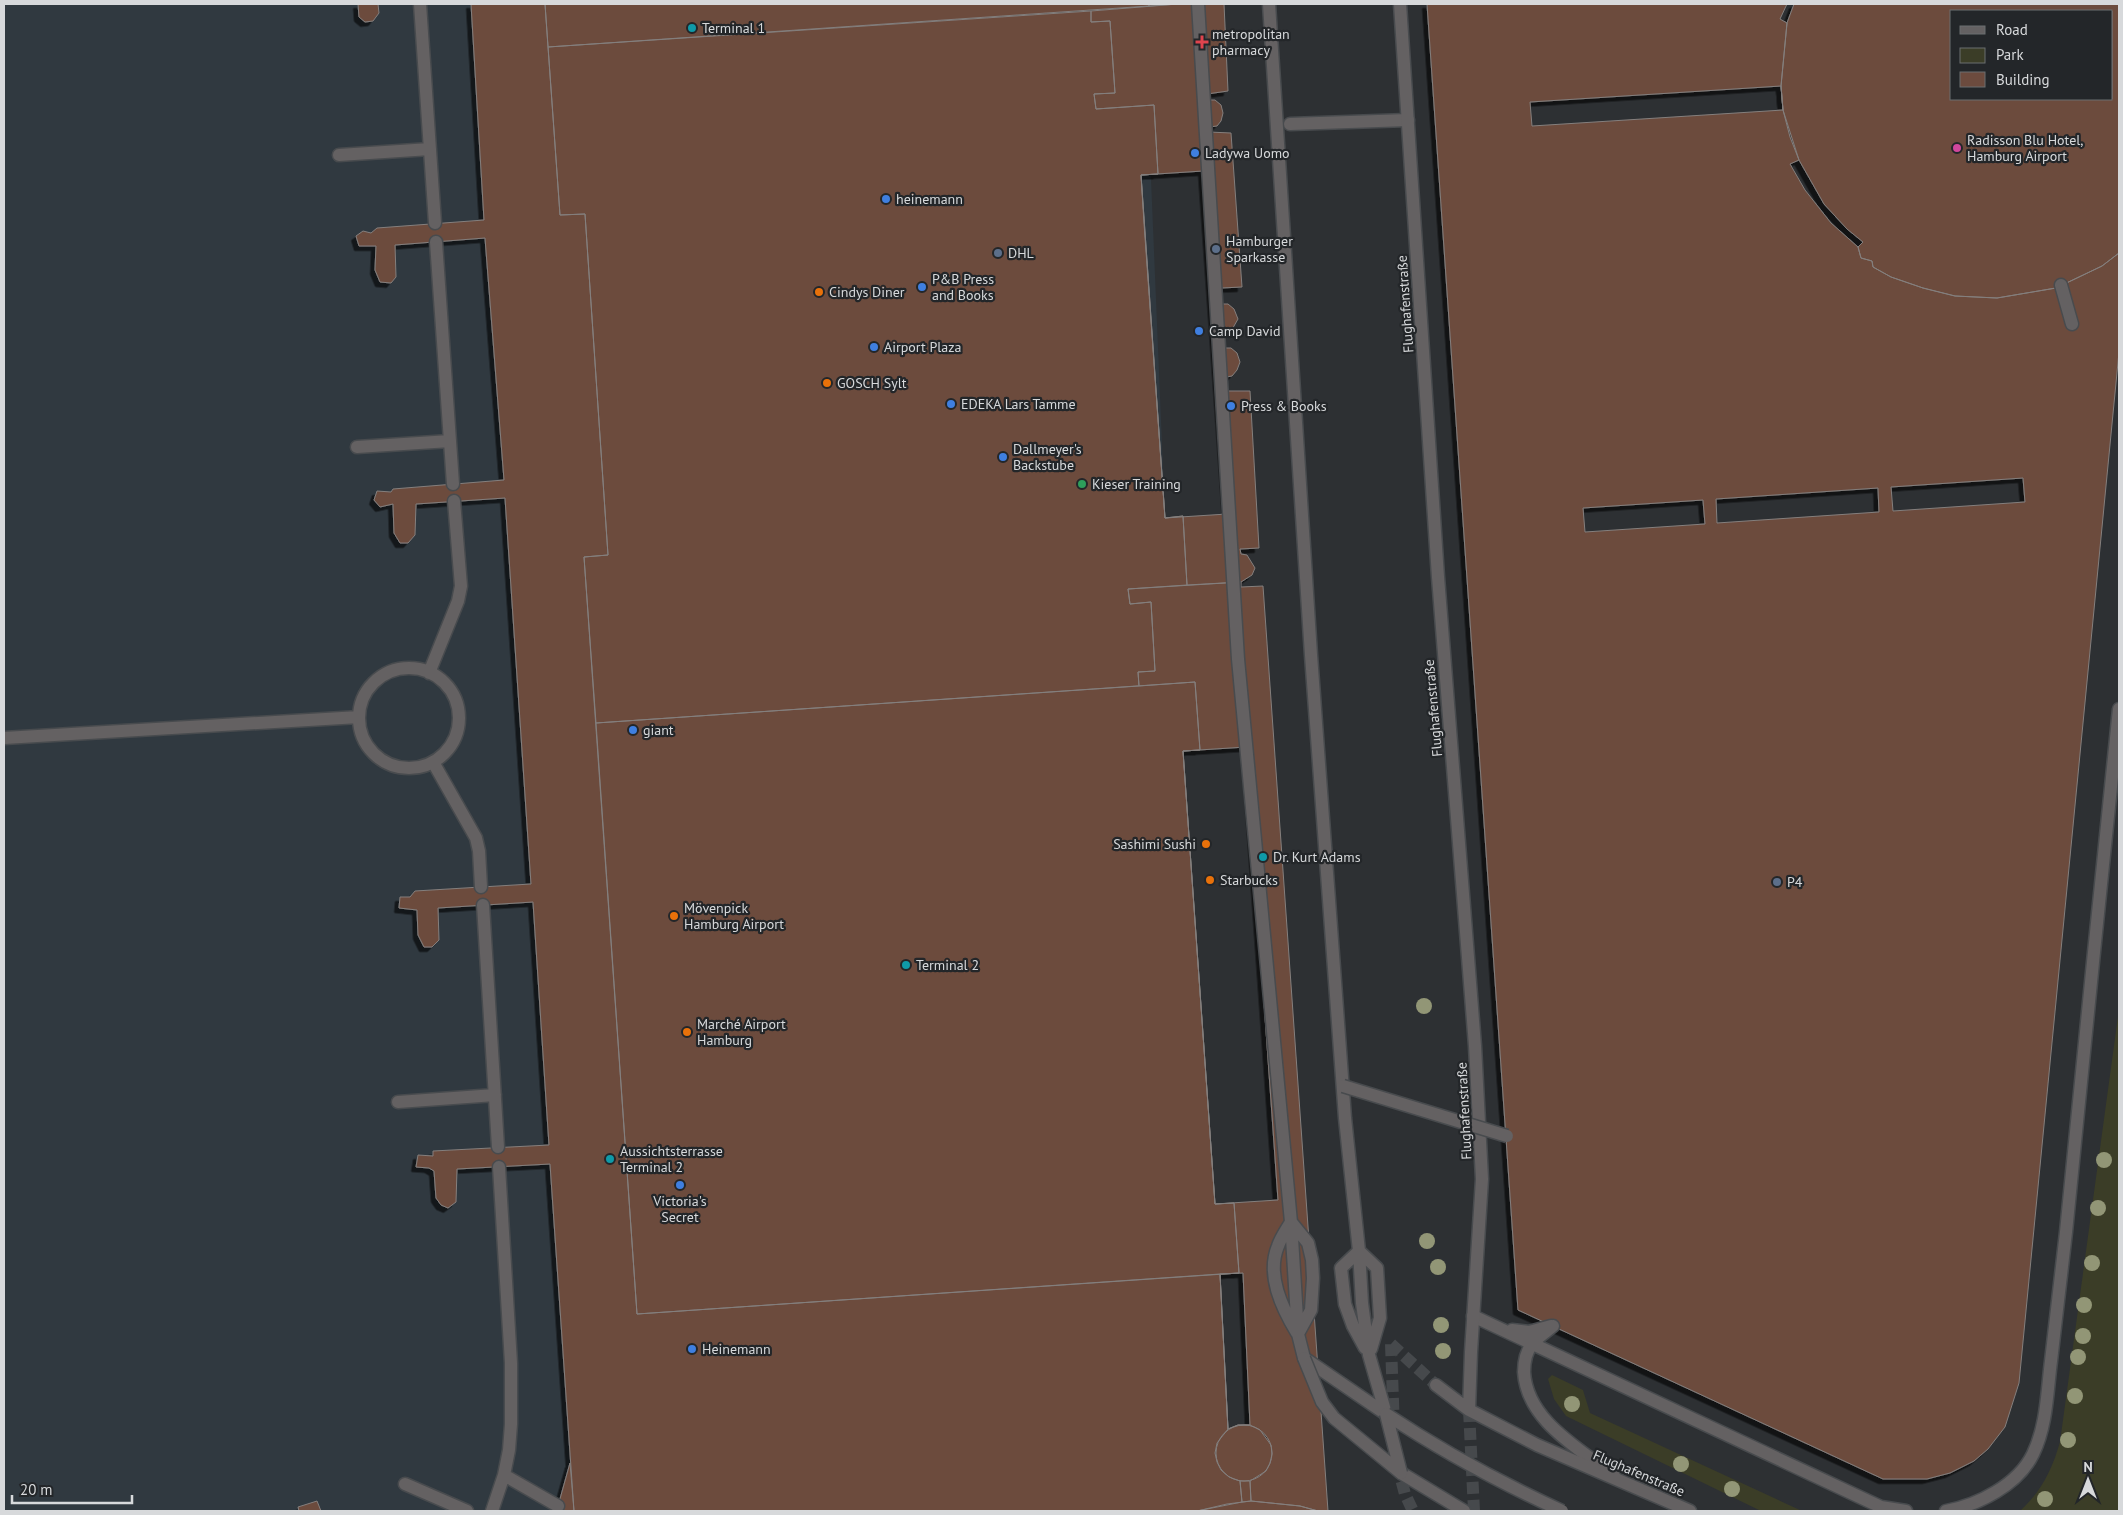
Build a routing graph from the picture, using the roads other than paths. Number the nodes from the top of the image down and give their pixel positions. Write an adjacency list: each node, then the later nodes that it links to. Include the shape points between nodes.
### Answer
1 (420, 4): 7 (street)
2 (1198, 4): 30 (street, via 1238,659)
3 (1269, 4): 24 (street)
4 (1400, 4): 5 (street, Flughafenstraße)
5 (1408, 120): 6 (street); 32 (street, Flughafenstraße, via 1438,577 1476,1065 1482,1180)
6 (1290, 124)
7 (430, 149): 8 (street); 9 (street)
8 (339, 155)
9 (435, 223)
10 (436, 242): 13 (street)
11 (2061, 285): 12 (street)
12 (2072, 324)
13 (450, 441): 14 (street); 15 (street)
14 (357, 447)
15 (453, 484)
16 (454, 501): 17 (street, via 461,586)
17 (429, 673): 19 (street, via 408,668 383,676 366,693); 21 (street, via 448,688 454,697 459,718 455,739)
18 (2119, 708): 52 (street, via 2043,1423 2033,1455 2020,1472 1984,1498 1964,1508)
19 (359, 717): 20 (street); 21 (street, via 364,740 378,757 399,768 422,767)
20 (4, 738)
21 (433, 762): 22 (street, via 476,838)
22 (482, 887)
23 (483, 905): 25 (street)
24 (1343, 1086): 27 (street, bridge); 31 (street)
25 (495, 1095): 26 (street); 28 (street)
26 (398, 1102)
27 (1506, 1136)
28 (498, 1147)
29 (499, 1167): 42 (street, via 511,1363 509,1450)
30 (1291, 1222): 34 (street); 34 (street, via 1276,1252 1275,1281 1284,1312); 34 (street, via 1308,1243 1314,1278 1311,1310)
31 (1358, 1251): 36 (street); 36 (street, via 1341,1268 1345,1304)
32 (1473, 1316): 33 (street); 39 (street, Flughafenstraße)
33 (1501, 1328): 35 (street); 35 (street, via 1529,1332 1553,1326)
34 (1298, 1334): 37 (street)
35 (1532, 1343): 43 (street, via 1525,1355 1524,1369 1532,1404 1555,1430); 51 (street, via 1881,1507)
36 (1369, 1355): 40 (street)
37 (1304, 1358): 40 (street); 41 (street, bridge, via 1322,1402 1334,1418)
38 (1436, 1385): 39 (street, Flughafenstraße)
39 (1469, 1410): 43 (street, Flughafenstraße, via 1537,1445)
40 (1386, 1414): 41 (street, bridge); 49 (street, bridge, via 1431,1444)
41 (1401, 1473): 48 (street)
42 (504, 1475): 45 (street); 47 (street)
43 (1621, 1481): 50 (street, Flughafenstraße)
44 (405, 1484): 46 (street)
45 (558, 1506)
46 (467, 1511)
47 (492, 1511)
48 (1464, 1511)
49 (1562, 1511)
50 (1690, 1511)
51 (1906, 1511)
52 (1946, 1511)

